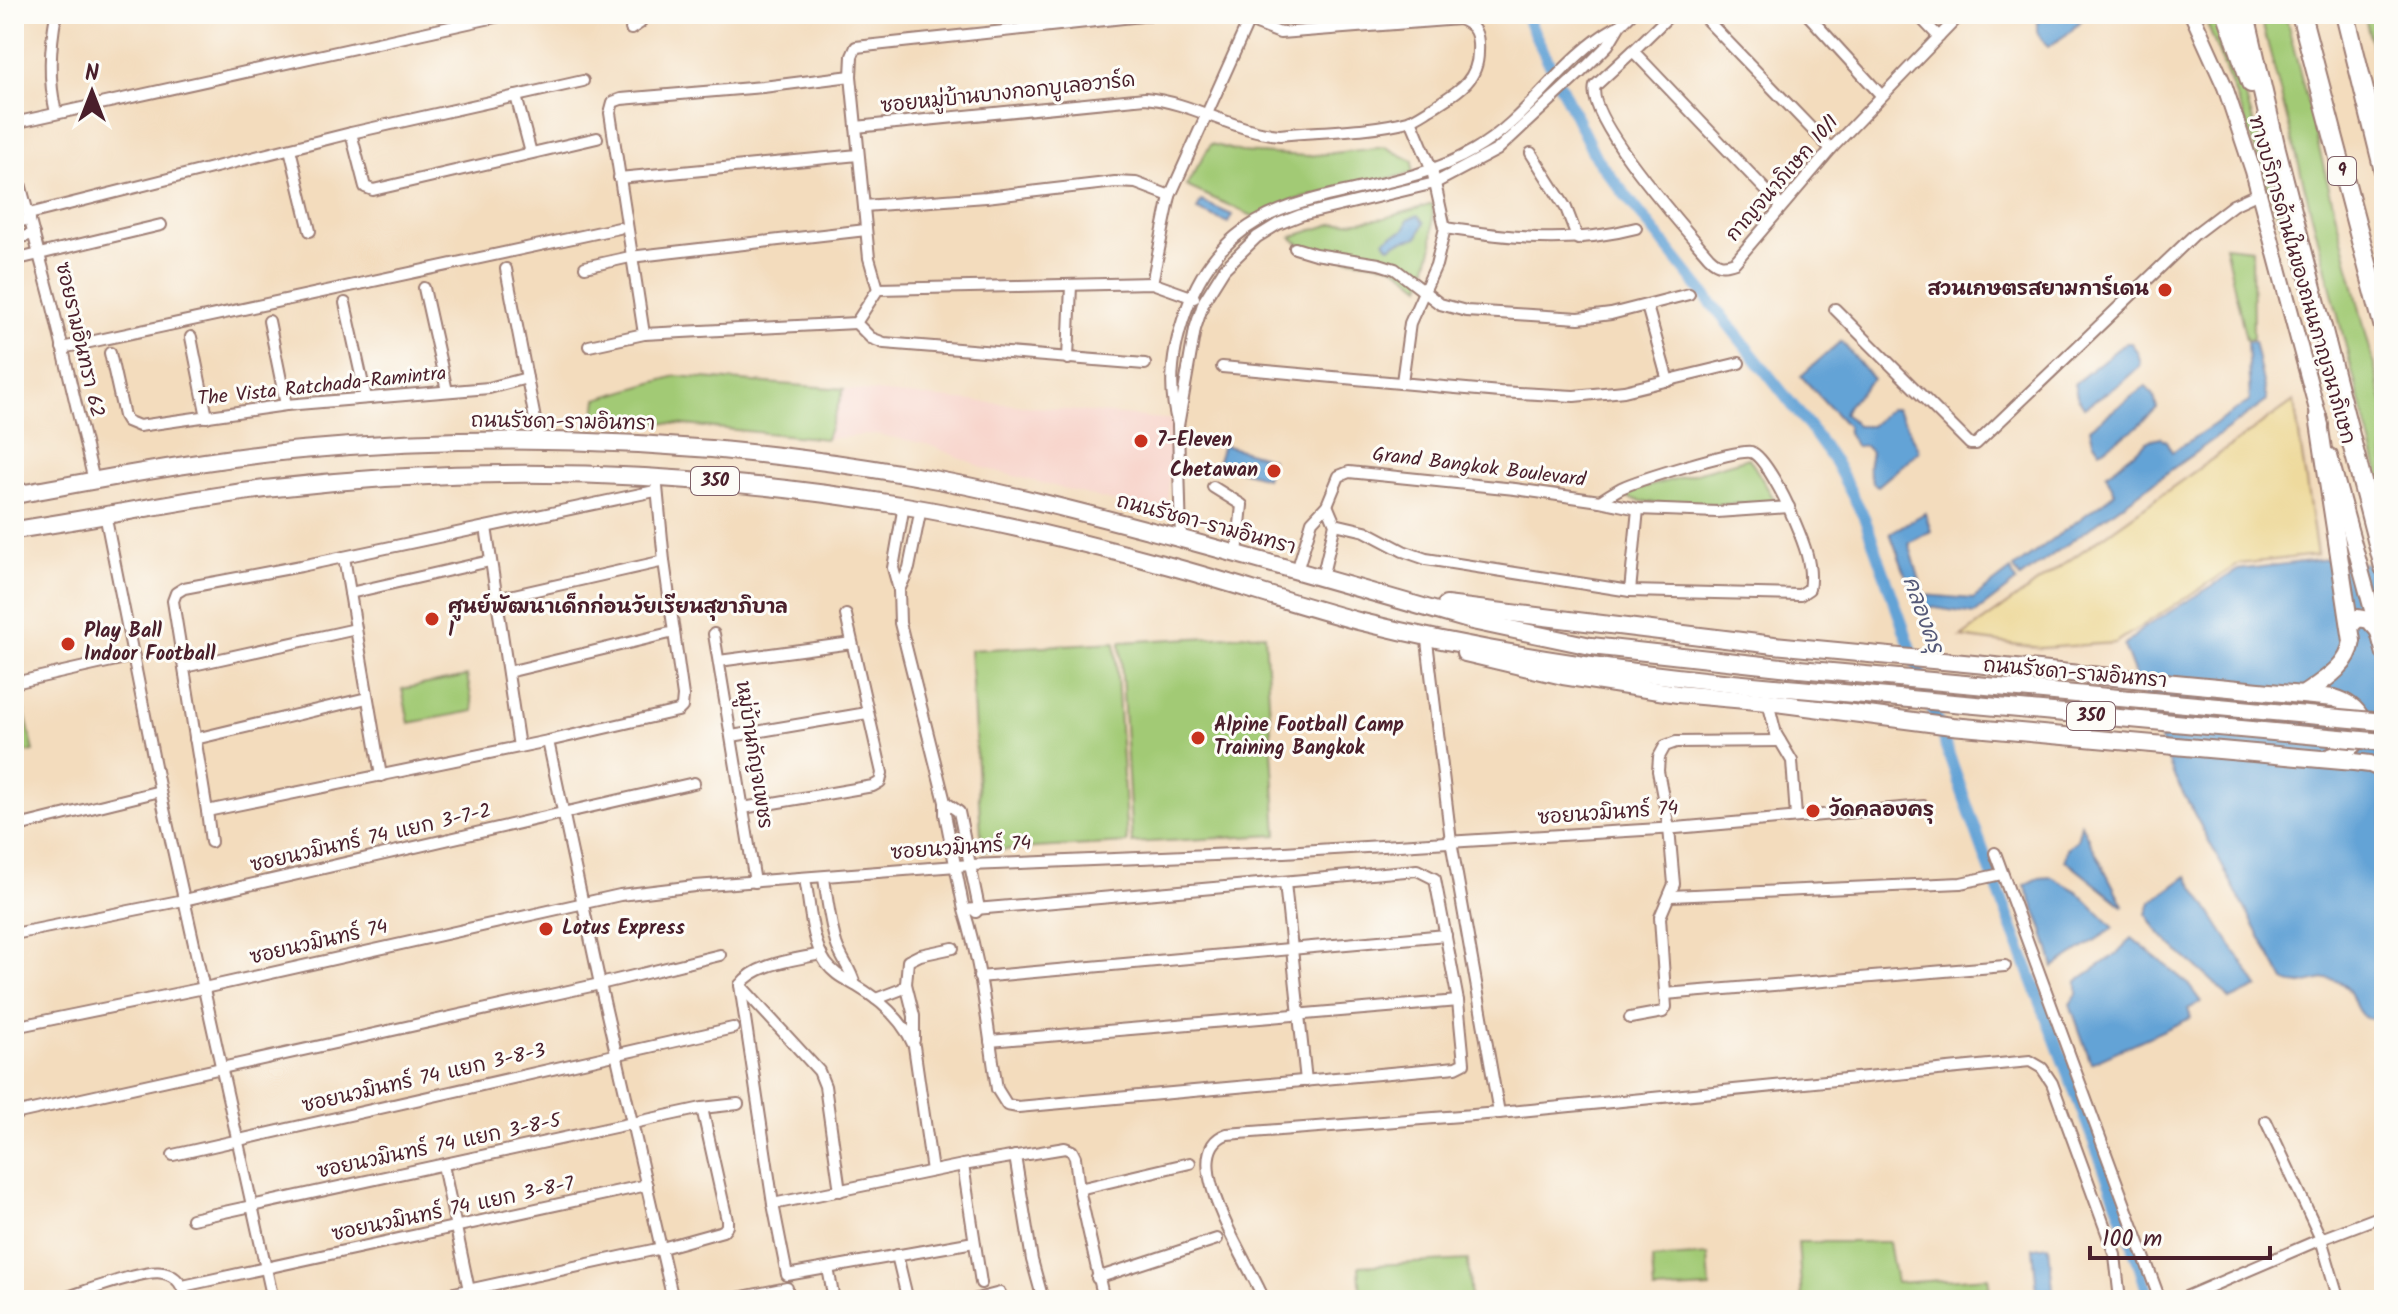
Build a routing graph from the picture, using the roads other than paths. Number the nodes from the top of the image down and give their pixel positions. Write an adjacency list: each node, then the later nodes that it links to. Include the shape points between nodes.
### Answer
1 (56, 14): 28 (street, via 50,75)
2 (509, 14): 17 (street)
3 (644, 14): 20 (street)
4 (1160, 14): 23 (street, via 864,45 853,52)
5 (1231, 14): 18 (street, ซอยหมู่บ้านบางกอกบูเลอวาร์ด)
6 (1631, 14): 19 (street)
7 (1671, 14): 22 (street)
8 (1701, 14): 36 (street)
9 (1807, 14): 26 (street)
10 (1917, 14): 21 (street)
11 (1961, 14): 21 (street, กาญจนาภิเษก 10/1)
12 (2192, 14): 46 (main road, ทางบริการด้านในของถนนกาญจนาภิเษก, via 2225,87)
13 (2227, 14): 37 (highway)
14 (2245, 14): 37 (highway)
15 (2301, 14): 80 (highway, 9)
16 (2345, 14): 43 (highway, 9)
17 (482, 17): 28 (street)
18 (1249, 20): 29 (street); 30 (street, ซอยหมู่บ้านบางกอกบูเลอวาร์ด, via 1294,34 1450,18 1475,27 1478,64 1473,75)
19 (1620, 25): 25 (street, via 1572,63); 25 (street, via 1581,72)
20 (631, 29)
21 (1939, 37): 26 (street, กาญจนาภิเษก 10/1)
22 (1633, 51): 49 (street); 49 (street, กาญจนาภิเษก 10/1, via 1595,86 1595,103 1639,171 1709,257 1725,266 1735,262)
23 (851, 76): 32 (street, ซอยหมู่บ้านบางกอกบูเลอวาร์ด); 44 (street, via 616,100 610,113)
24 (583, 81): 27 (street)
25 (1550, 93): 42 (street, via 1488,142); 45 (street, via 1497,150)
26 (1881, 95): 36 (street, กาญจนาภิเษก 10/1)
27 (516, 96): 33 (street); 38 (street)
28 (56, 113): 31 (street)
29 (1209, 114): 30 (street, ซอยหมู่บ้านบางกอกบูเลอวาร์ด, via 1248,130 1280,135); 32 (street, ซอยหมู่บ้านบางกอกบูเลอวาร์ด, via 1145,98); 47 (street)
30 (1411, 120): 42 (street)
31 (14, 123)
32 (856, 127): 40 (street, ซอยหมู่บ้านบางกอกบูเลอวาร์ด)
33 (351, 133): 35 (street); 38 (street, via 365,187 373,190)
34 (597, 138): 38 (street)
35 (290, 149): 50 (street); 57 (street)
36 (1831, 149): 49 (street, กาญจนาภิเษก 10/1)
37 (2276, 149): 119 (highway)
38 (531, 153)
39 (1531, 153): 60 (street, via 1566,208)
40 (858, 155): 44 (street); 48 (street, ซอยหมู่บ้านบางกอกบูเลอวาร์ด)
41 (14, 161): 50 (street, ซอยรามอินทรา 62)
42 (1432, 170): 45 (street); 73 (street, via 1274,211 1228,243)
43 (2384, 171)
44 (619, 178): 63 (street)
45 (1435, 183): 54 (street); 74 (street, via 1278,224 1241,251)
46 (2259, 193): 77 (street, via 2195,234 1976,444 1970,444); 96 (main road, ทางบริการด้านในของถนนกาญจนาภิเษก)
47 (1170, 196): 48 (street, via 1136,183 1115,182); 67 (street)
48 (864, 206): 56 (street, ซอยหมู่บ้านบางกอกบูเลอวาร์ด)
49 (1781, 206)
50 (29, 214): 51 (street); 58 (street, ซอยรามอินทรา 62)
51 (14, 223)
52 (161, 225): 62 (street)
53 (619, 228): 84 (street)
54 (1445, 228): 60 (street); 71 (street)
55 (1636, 228): 60 (street)
56 (866, 230): 63 (street); 70 (street, ซอยหมู่บ้านบางกอกบูเลอวาร์ด)
57 (310, 231)
58 (34, 234): 59 (street); 62 (street, ซอยรามอินทรา 62)
59 (14, 239)
60 (1578, 239)
61 (1295, 248): 71 (street, via 1395,269)
62 (40, 253): 64 (street); 84 (street, ซอยรามอินทรา 62)
63 (630, 257): 65 (street); 81 (street)
64 (14, 260)
65 (585, 267)
66 (506, 269): 90 (street)
67 (1152, 283): 68 (street); 73 (street)
68 (1071, 285): 70 (street); 86 (street)
69 (424, 288): 93 (street)
70 (878, 289): 79 (street)
71 (1423, 290): 76 (street, via 1452,309 1533,317 1579,318); 92 (street, via 1410,323)
72 (1689, 294): 76 (street)
73 (1191, 296): 74 (street); 98 (street, via 1174,359)
74 (1204, 301): 98 (street)
75 (345, 303): 94 (street)
76 (1647, 306): 91 (street)
77 (1835, 309)
78 (269, 321): 95 (street)
79 (856, 323): 81 (street); 86 (street, via 884,343)
80 (2384, 328)
81 (644, 334): 83 (street)
82 (191, 337): 97 (street)
83 (589, 346)
84 (62, 348): 100 (street, ซอยรามอินทรา 62)
85 (110, 353): 97 (street, The Vista Ratchada-Ramintra, via 127,421 139,426)
86 (1068, 359): 88 (street)
87 (1739, 363): 91 (street)
88 (1145, 364)
89 (1222, 367): 92 (street)
90 (527, 378): 93 (street, The Vista Ratchada-Ramintra); 99 (street)
91 (1668, 381): 92 (street, via 1574,396)
92 (1402, 382)
93 (447, 391): 94 (street, The Vista Ratchada-Ramintra)
94 (366, 398): 95 (street, The Vista Ratchada-Ramintra)
95 (286, 405): 97 (street, The Vista Ratchada-Ramintra)
96 (2318, 416): 128 (main road); 130 (main road, ทางบริการด้านในของถนนกาญจนาภิเษก)
97 (207, 417)
98 (1178, 426): 114 (street)
99 (539, 440): 100 (main road, ถนนรัชดา-รามอินทรา / 350, via 297,451); 114 (main road, ถนนรัชดา-รามอินทรา / 350, via 700,448 910,475)
100 (94, 481): 103 (main road, ถนนรัชดา-รามอินทรา / 350)
101 (656, 483): 105 (main road, ถนนรัชดา-รามอินทรา / 350, via 775,487); 110 (main road, ถนนรัชดา-รามอินทรา / 350, via 530,473 390,478 262,490); 112 (street); 118 (street)
102 (1213, 487): 115 (street, via 1242,505)
103 (14, 495)
104 (1600, 501): 106 (street, Grand Bangkok Boulevard, via 1349,472 1339,476); 107 (street, via 1639,481 1751,452 1761,459); 109 (street, Grand Bangkok Boulevard)
105 (904, 505): 108 (main road, ถนนรัชดา-รามอินทรา / 350); 122 (street, via 893,568)
106 (1327, 505): 111 (street); 120 (street, Grand Bangkok Boulevard, via 1312,521)
107 (1789, 507): 109 (street, Grand Bangkok Boulevard, via 1717,512); 123 (street, via 1812,573 1809,589 1800,595)
108 (921, 508): 122 (street); 131 (main road, ถนนรัชดา-รามอินทรา / 350, via 1076,541)
109 (1638, 509): 123 (street)
110 (105, 514): 113 (main road, ถนนรัชดา-รามอินทรา / 350); 137 (street)
111 (1335, 524): 121 (street); 123 (street, via 1365,531 1426,559)
112 (486, 527): 116 (street); 117 (street)
113 (14, 530)
114 (1181, 539): 115 (main road, ถนนรัชดา-รามอินทรา / 350)
115 (1237, 554): 120 (main road, ถนนรัชดา-รามอินทรา / 350)
116 (344, 557): 124 (street); 139 (street, via 176,593)
117 (490, 561): 124 (street); 125 (street)
118 (664, 561): 125 (street); 132 (street)
119 (2384, 567)
120 (1297, 571): 121 (main road, ถนนรัชดา-รามอินทรา / 350)
121 (1322, 578): 126 (main road, ถนนรัชดา-รามอินทรา / 350)
122 (899, 590): 160 (street, via 900,623)
123 (1630, 591)
124 (350, 593): 129 (street)
125 (496, 599): 140 (street)
126 (1401, 600): 141 (main road, via 1700,637); 147 (main road, ถนนรัชดา-รามอินทรา / 350, bridge, via 1591,646)
127 (846, 615): 135 (street)
128 (2351, 625): 130 (main road, via 2364,618); 143 (main road, via 2351,649 2342,664)
129 (356, 629): 139 (street); 144 (street)
130 (2378, 630): 136 (main road, ทางบริการด้านในของถนนกาญจนาภิเษก)
131 (1403, 631): 134 (main road); 153 (main road, ถนนรัชดา-รามอินทรา / 350, bridge, via 1613,669)
132 (674, 632): 140 (street); 151 (street, via 683,701 678,711)
133 (714, 634): 138 (street, หมู่บ้านกัญจเพชร)
134 (1427, 641): 145 (main road, via 1603,684); 168 (street)
135 (852, 643): 138 (street); 146 (street)
136 (2384, 654)
137 (134, 656): 142 (street); 159 (street)
138 (719, 661): 148 (street, หมู่บ้านกัญจเพชร)
139 (184, 667): 150 (street)
140 (508, 672): 154 (street)
141 (2068, 672): 143 (main road); 149 (main road, via 2049,686 2045,702 2050,719)
142 (14, 683)
143 (2304, 694): 155 (main road, bridge, via 2346,701 2359,712 2361,729 2353,745)
144 (367, 698): 150 (street); 157 (street)
145 (1768, 702): 149 (main road); 152 (street)
146 (867, 713): 148 (street); 162 (street, via 880,782)
147 (2384, 722)
148 (732, 736): 162 (street, หมู่บ้านกัญจเพชร)
149 (2078, 737): 155 (main road)
150 (195, 739): 163 (street)
151 (548, 741): 154 (street); 164 (street)
152 (1780, 741): 165 (street, via 1792,761); 167 (street, via 1665,746 1658,771)
153 (2384, 742)
154 (519, 747): 157 (street)
155 (2325, 759): 156 (main road)
156 (2384, 770)
157 (381, 776): 163 (street)
158 (694, 783): 164 (street, ซอยนวมินทร์ 74 แยก 3-7-2)
159 (160, 791): 166 (street); 179 (street)
160 (945, 802): 171 (street, via 959,812); 172 (street)
161 (1924, 806): 165 (street, ซอยนวมินทร์ 74)
162 (743, 808): 176 (street, หมู่บ้านกัญจเพชร)
163 (207, 811): 169 (street)
164 (565, 814): 179 (street, ซอยนวมินทร์ 74 แยก 3-7-2); 180 (street)
165 (1796, 817): 167 (street, ซอยนวมินทร์ 74)
166 (14, 827)
167 (1669, 828): 168 (street, ซอยนวมินทร์ 74); 178 (street)
168 (1451, 841): 171 (street, ซอยนวมินทร์ 74); 211 (street)
169 (211, 842)
170 (1995, 853): 173 (street)
171 (970, 865): 172 (street, ซอยนวมินทร์ 74); 181 (street)
172 (956, 866): 174 (street, ซอยนวมินทร์ 74); 182 (street)
173 (2000, 874): 178 (street, via 1961,883); 256 (street)
174 (824, 878): 175 (street, ซอยนวมินทร์ 74); 195 (street, via 835,940)
175 (805, 879): 176 (street, ซอยนวมินทร์ 74); 188 (street)
176 (755, 882): 180 (street, ซอยนวมินทร์ 74)
177 (1285, 883): 181 (street); 185 (street, via 1417,870 1435,879); 187 (street)
178 (1671, 896): 197 (street, via 1660,917)
179 (184, 900): 184 (street, ซอยนวมินทร์ 74 แยก 3-7-2); 196 (street)
180 (583, 901): 192 (street); 196 (street, ซอยนวมินทร์ 74)
181 (979, 908): 182 (street); 183 (street)
182 (964, 910): 183 (street)
183 (968, 924): 191 (street)
184 (14, 934)
185 (1446, 935): 187 (street); 199 (street)
186 (953, 948): 193 (street, via 908,961)
187 (1291, 948): 191 (street); 200 (street)
188 (821, 954): 194 (street, via 762,969); 195 (street, via 838,977)
189 (720, 955): 192 (street)
190 (2005, 966): 197 (street)
191 (979, 977): 204 (street)
192 (600, 984): 206 (street); 207 (street)
193 (906, 984): 198 (street); 205 (street)
194 (740, 985): 224 (street, via 819,1071); 225 (street)
195 (855, 985): 198 (street)
196 (204, 988): 202 (street, ซอยนวมินทร์ 74); 207 (street)
197 (1665, 994): 201 (street, via 1663,1012)
198 (876, 999): 205 (street)
199 (1458, 1001): 200 (street); 208 (street, via 1464,1063)
200 (1299, 1015): 204 (street); 208 (street)
201 (1630, 1018)
202 (14, 1027)
203 (733, 1028): 206 (street, ซอยนวมินทร์ 74 แยก 3-8-3)
204 (990, 1041): 208 (street, via 997,1089 1007,1105 1018,1107)
205 (914, 1046): 221 (street)
206 (617, 1053): 214 (street); 215 (street, ซอยนวมินทร์ 74 แยก 3-8-3)
207 (223, 1069): 212 (street); 215 (street)
208 (1306, 1081)
209 (738, 1104): 210 (street, ซอยนวมินทร์ 74 แยก 3-8-5)
210 (702, 1108): 214 (street, ซอยนวมินทร์ 74 แยก 3-8-5); 233 (street, via 727,1226)
211 (1499, 1113): 254 (street, via 1218,1137 1208,1154 1208,1176); 255 (street, via 2030,1061 2052,1083 2115,1255)
212 (14, 1114)
213 (2266, 1121): 231 (street)
214 (633, 1123): 219 (street, ซอยนวมินทร์ 74 แยก 3-8-5); 222 (street)
215 (239, 1140): 216 (street, ซอยนวมินทร์ 74 แยก 3-8-3); 226 (street)
216 (173, 1155)
217 (1015, 1156): 220 (street); 223 (street, via 1072,1151); 252 (street)
218 (1190, 1163): 223 (street)
219 (443, 1165): 226 (street, ซอยนวมินทร์ 74 แยก 3-8-5); 229 (street)
220 (963, 1165): 221 (street); 232 (street)
221 (932, 1171): 224 (street)
222 (647, 1185): 229 (street, ซอยนวมินทร์ 74 แยก 3-8-7); 233 (street)
223 (1079, 1189): 237 (street)
224 (840, 1191): 225 (street)
225 (773, 1204): 235 (street, via 787,1275)
226 (253, 1207): 228 (street, ซอยนวมินทร์ 74 แยก 3-8-5); 236 (street)
227 (2384, 1215): 231 (street)
228 (192, 1219)
229 (456, 1228): 236 (street, ซอยนวมินทร์ 74 แยก 3-8-7); 241 (street)
230 (1217, 1239): 237 (street)
231 (2321, 1239): 257 (street); 258 (street)
232 (974, 1242): 234 (street); 238 (street)
233 (662, 1248): 241 (street); 248 (street)
234 (897, 1255): 235 (street); 243 (street)
235 (828, 1268): 250 (street)
236 (267, 1269): 239 (street, ซอยนวมินทร์ 74 แยก 3-8-7); 246 (street)
237 (1097, 1278): 253 (street)
238 (981, 1283)
239 (183, 1286): 244 (street, via 155,1271); 245 (street)
240 (787, 1288): 249 (street)
241 (469, 1290): 247 (street)
242 (1000, 1293): 251 (street)
243 (907, 1297)
244 (58, 1300)
245 (186, 1300)
246 (273, 1300)
247 (422, 1300)
248 (673, 1300)
249 (727, 1300)
250 (834, 1300)
251 (973, 1300)
252 (1043, 1300)
253 (1104, 1300)
254 (1264, 1300)
255 (2120, 1300)
256 (2160, 1300)
257 (2179, 1300)
258 (2339, 1300)

